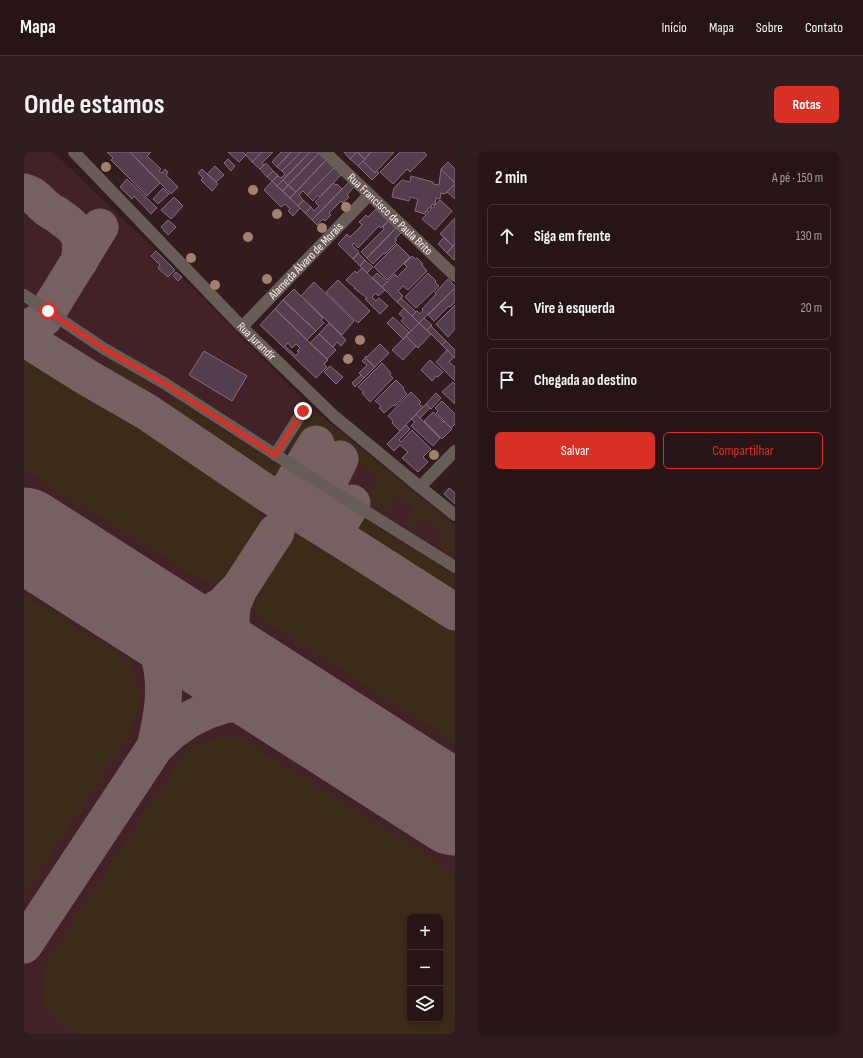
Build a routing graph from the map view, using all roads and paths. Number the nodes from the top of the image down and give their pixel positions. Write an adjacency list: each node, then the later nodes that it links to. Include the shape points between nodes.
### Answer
1 (324, 152): 3 (street, Rua Francisco de Paula Brito)
2 (80, 154): 6 (street, Rua Jurandir)
3 (369, 195): 4 (street, Rua Francisco de Paula Brito); 6 (street, Alameda Álvaro de Morais)
4 (455, 276)
5 (24, 296): 9 (street)
6 (242, 327): 10 (street, Rua Jurandir, via 334,416)
7 (303, 411): 9 (street)
8 (455, 451): 10 (street)
9 (275, 455): 12 (street)
10 (420, 487): 11 (street, Rua Jurandir)
11 (455, 515)
12 (455, 567)

